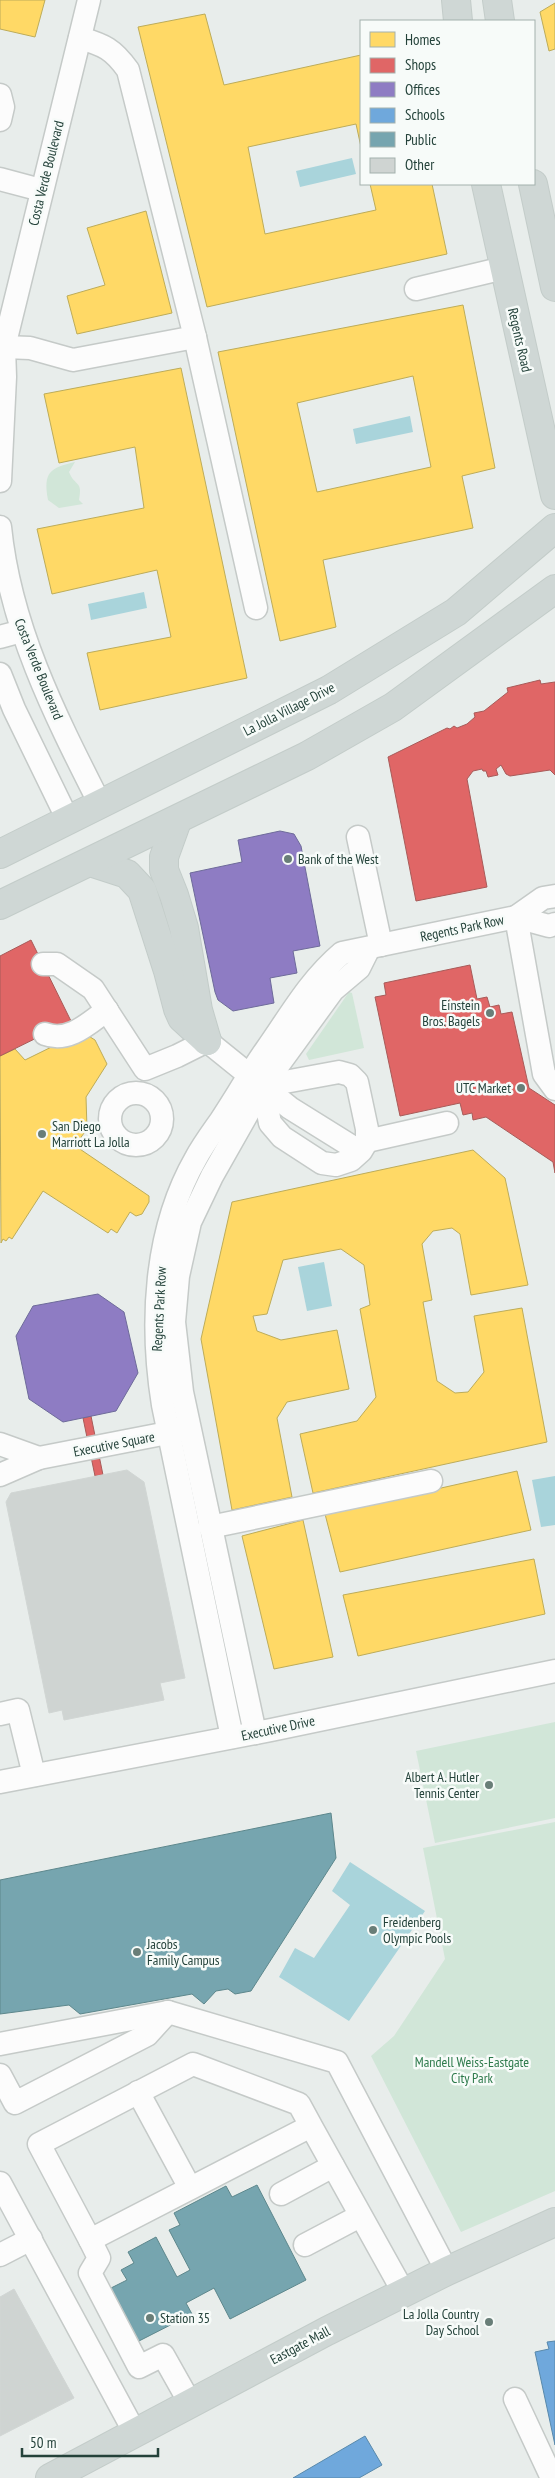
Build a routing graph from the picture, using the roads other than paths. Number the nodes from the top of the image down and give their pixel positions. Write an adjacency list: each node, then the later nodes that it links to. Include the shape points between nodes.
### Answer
1 (89, 0): 6 (street, Costa Verde Boulevard)
2 (456, 0): 4 (main road)
3 (497, 0): 5 (main road)
4 (458, 20)
5 (500, 20)
6 (80, 38): 12 (street, Costa Verde Boulevard); 16 (street, via 103,45 128,70)
7 (0, 95): 8 (street, via 3,107)
8 (0, 120)
9 (0, 179): 12 (street)
10 (486, 185): 13 (main road, Regents Road)
11 (533, 185): 14 (main road)
12 (41, 190): 17 (street, Costa Verde Boulevard)
13 (504, 268): 15 (street); 19 (main road, Regents Road)
14 (555, 287)
15 (416, 289)
16 (195, 337): 17 (street, via 73,360 30,348); 23 (street)
17 (2, 350): 18 (street, Costa Verde Boulevard, via 5,377)
18 (0, 481)
19 (555, 495)
20 (0, 527): 24 (street, Costa Verde Boulevard, via 9,586)
21 (555, 528): 27 (main road, La Jolla Village Drive, via 456,612 329,690)
22 (555, 589): 29 (main road, via 392,707 307,756)
23 (256, 608)
24 (22, 631): 25 (street); 27 (street, Costa Verde Boulevard, via 37,672)
25 (0, 637)
26 (0, 674): 28 (street)
27 (100, 804): 28 (main road, La Jolla Village Drive)
28 (68, 820): 31 (main road, La Jolla Village Drive)
29 (177, 821): 32 (main road); 41 (main road, via 164,857 164,870 184,928 198,1010)
30 (358, 837): 37 (street)
31 (0, 854)
32 (90, 862): 34 (main road); 41 (main road, via 127,874 142,890 178,1009 182,1018)
33 (555, 896): 35 (street, via 543,898)
34 (0, 905)
35 (516, 917): 36 (street, Regents Park Row, via 549,926); 37 (street, Regents Park Row); 44 (street, via 544,1074)
36 (555, 924)
37 (375, 946): 43 (street, Regents Park Row, via 342,953 321,971)
38 (43, 964): 39 (street, via 58,964 93,989)
39 (102, 1014): 40 (street, via 84,1017); 42 (street)
40 (53, 1030)
41 (207, 1041): 42 (street); 43 (street)
42 (145, 1069): 45 (street)
43 (256, 1081): 47 (street, via 290,1108); 47 (street, via 270,1123 282,1138 322,1163 336,1165 351,1160 361,1151); 47 (street, via 339,1072 350,1074 357,1082 367,1129); 48 (street, Regents Park Row, via 195,1159 183,1186 161,1261 165,1322 176,1348)
44 (555, 1089)
45 (140, 1093)
46 (447, 1123): 47 (street)
47 (359, 1143)
48 (179, 1431): 50 (street, Executive Square); 53 (street, Regents Park Row); 57 (street, Regents Park Row)
49 (0, 1444): 50 (street)
50 (39, 1458): 51 (street, Executive Square)
51 (0, 1475)
52 (431, 1481): 53 (street)
53 (210, 1527): 56 (street, Regents Park Row)
54 (555, 1671): 56 (street, Executive Drive)
55 (0, 1714): 58 (street, via 18,1710)
56 (255, 1733): 57 (street, Executive Drive)
57 (232, 1738): 58 (street, Executive Drive)
58 (34, 1775): 59 (street, Executive Drive)
59 (0, 1782)
60 (168, 2012): 61 (street); 62 (street, via 147,2034 14,2103); 75 (street, via 337,2062)
61 (0, 2044)
62 (0, 2075)
63 (138, 2092): 64 (street, via 193,2064 299,2104); 66 (street); 72 (street, via 39,2144)
64 (311, 2126): 65 (street); 66 (street)
65 (333, 2166): 67 (street); 69 (street)
66 (190, 2188): 72 (street)
67 (281, 2194)
68 (3, 2196): 71 (street)
69 (360, 2216): 73 (street); 76 (street)
70 (555, 2222): 75 (main road, Eastgate Mall)
71 (31, 2239): 74 (street); 79 (street)
72 (90, 2240): 78 (street, via 99,2258 90,2273 139,2367 163,2355)
73 (305, 2245)
74 (0, 2255)
75 (447, 2271): 76 (main road, Eastgate Mall)
76 (404, 2293): 78 (main road, Eastgate Mall)
77 (515, 2400): 81 (street)
78 (190, 2404): 79 (main road, Eastgate Mall)
79 (135, 2432): 80 (main road, Eastgate Mall)
80 (50, 2478)
81 (552, 2478)

